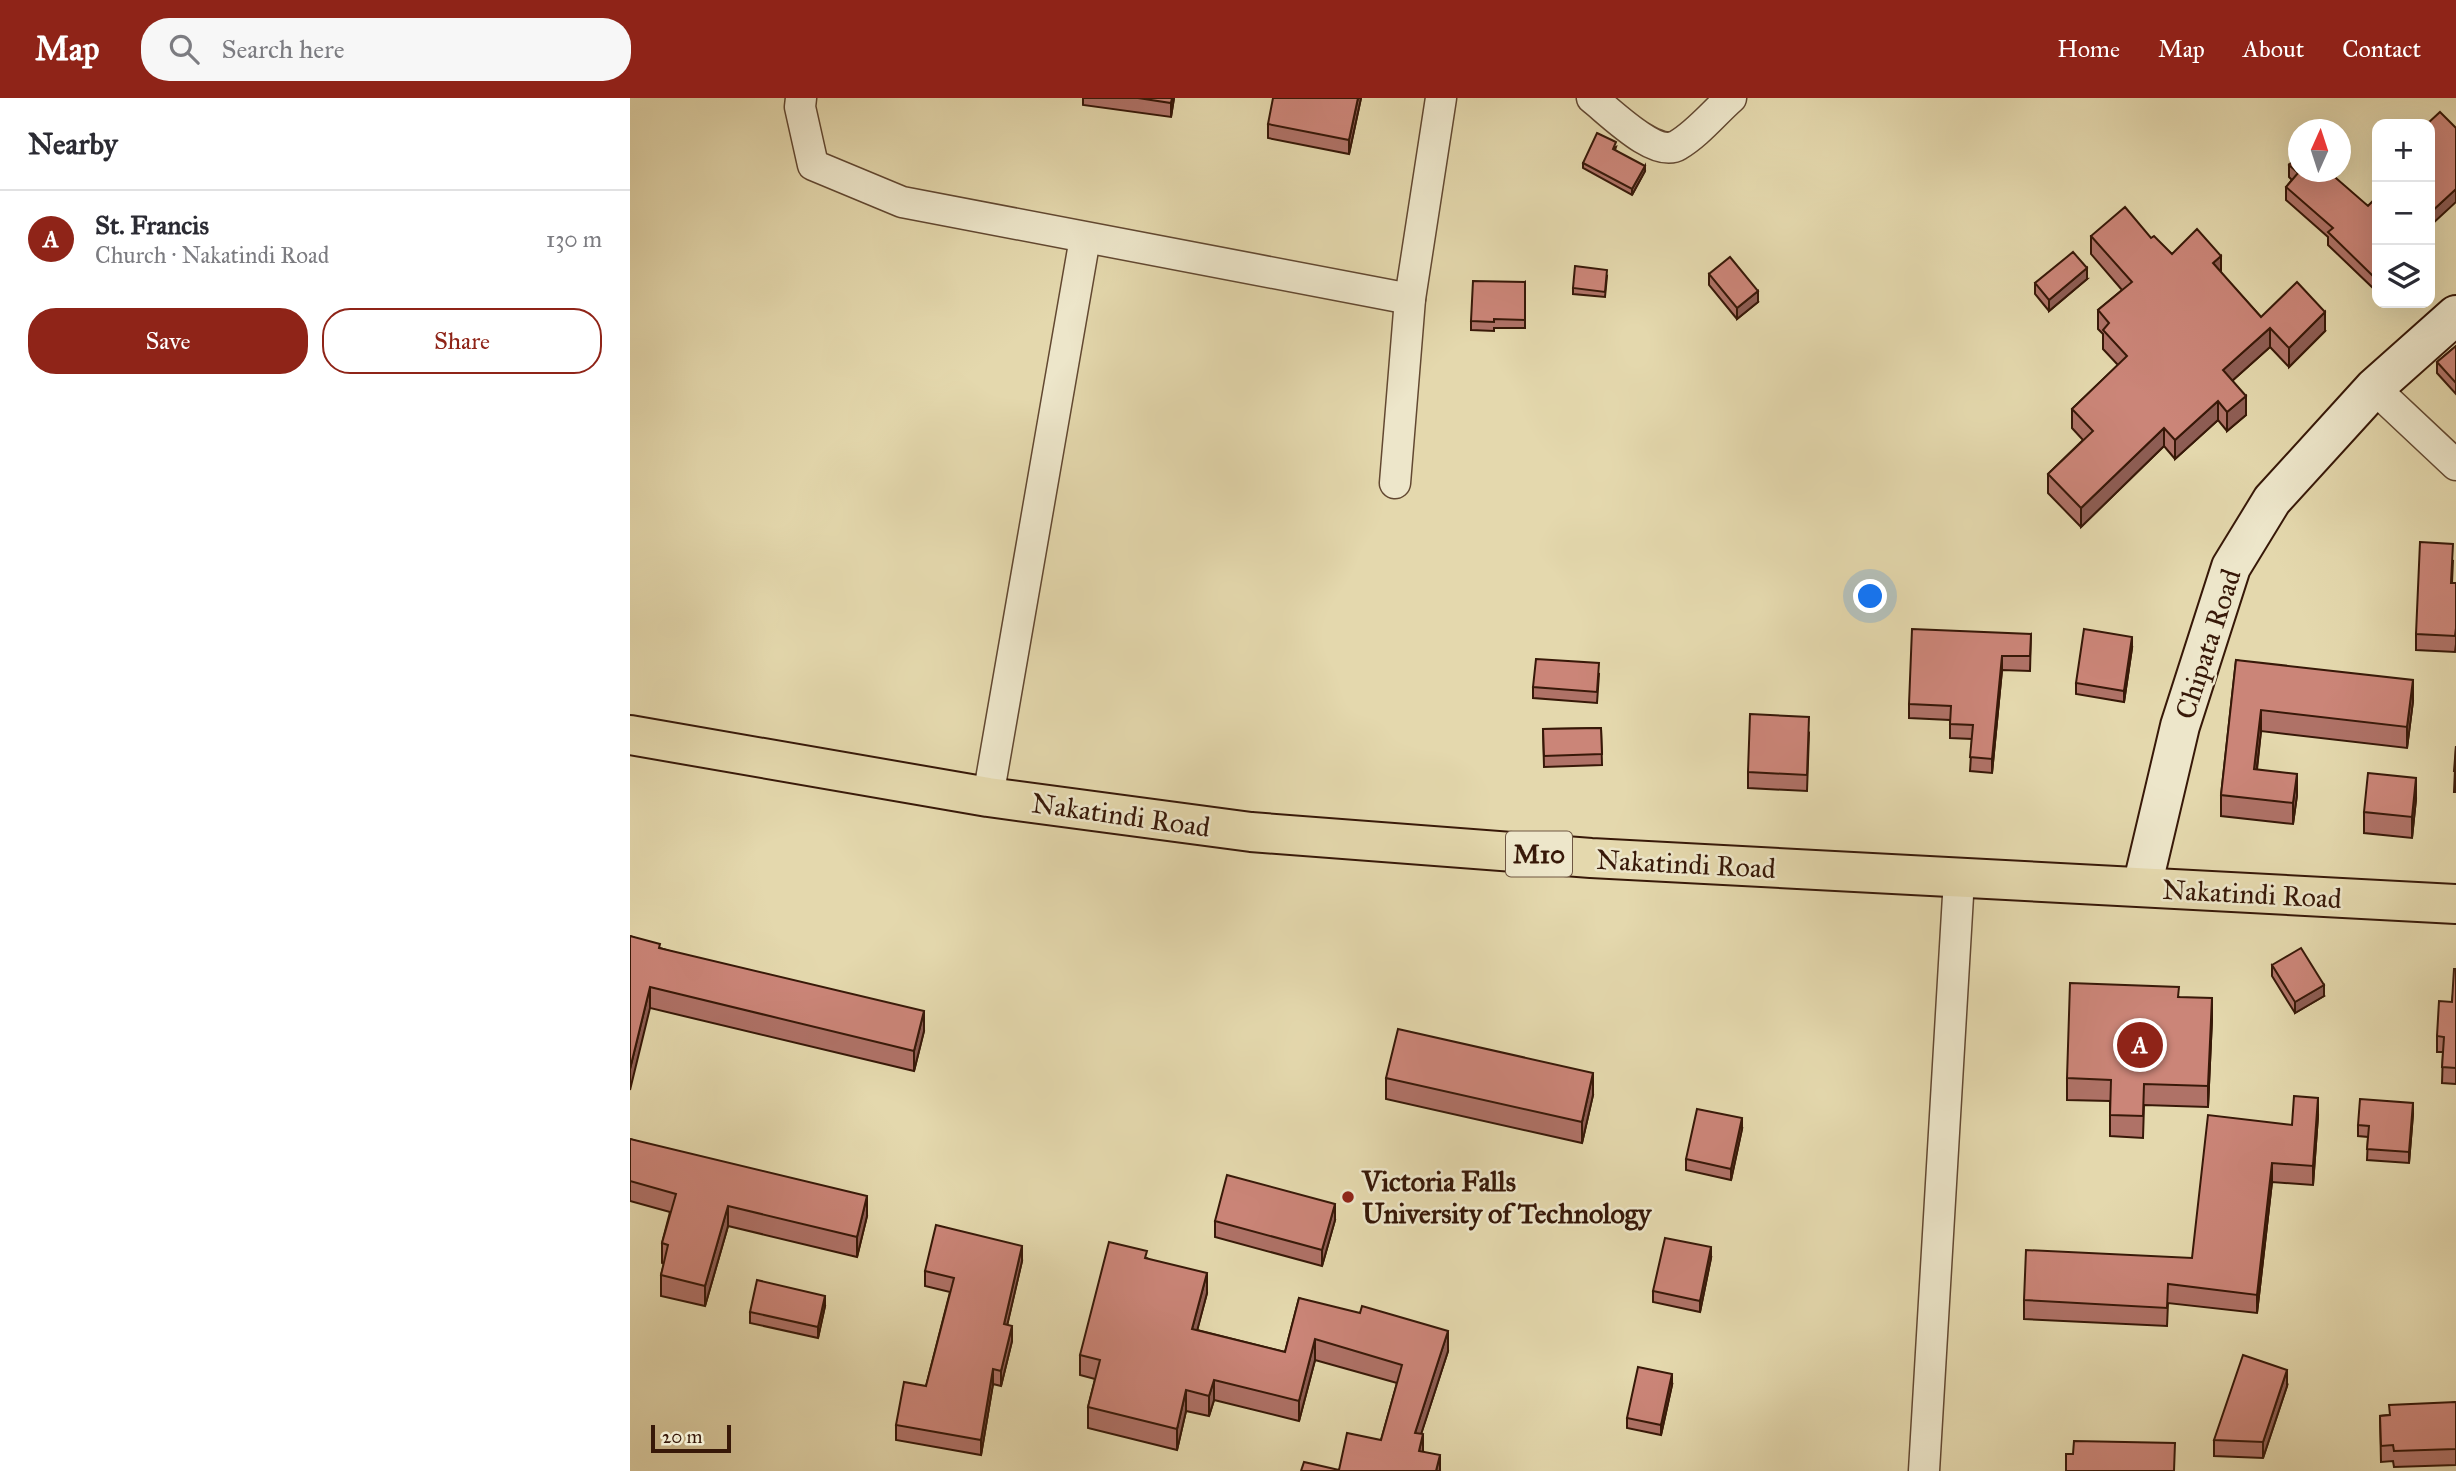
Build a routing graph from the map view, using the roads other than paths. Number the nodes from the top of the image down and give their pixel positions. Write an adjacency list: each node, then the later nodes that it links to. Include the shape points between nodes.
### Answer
1 (802, 98): 5 (street, via 813,165 902,202)
2 (1440, 98): 6 (street)
3 (1592, 98): 4 (street, via 1648,142 1665,149 1678,146)
4 (1731, 98)
5 (1085, 238): 6 (street); 12 (street)
6 (1410, 299): 10 (street)
7 (2456, 315): 8 (street, Chipata Road)
8 (2374, 387): 9 (street); 14 (street, Chipata Road, via 2272,500 2231,567 2180,726)
9 (2456, 465)
10 (1395, 483)
11 (630, 735): 12 (highway, Nakatindi Road / M10)
12 (988, 797): 13 (highway, Nakatindi Road / M10, via 1251,832)
13 (1959, 879): 14 (highway, Nakatindi Road / M10); 16 (street)
14 (2142, 887): 15 (highway, Nakatindi Road / M10)
15 (2456, 904)
16 (1924, 1471)

